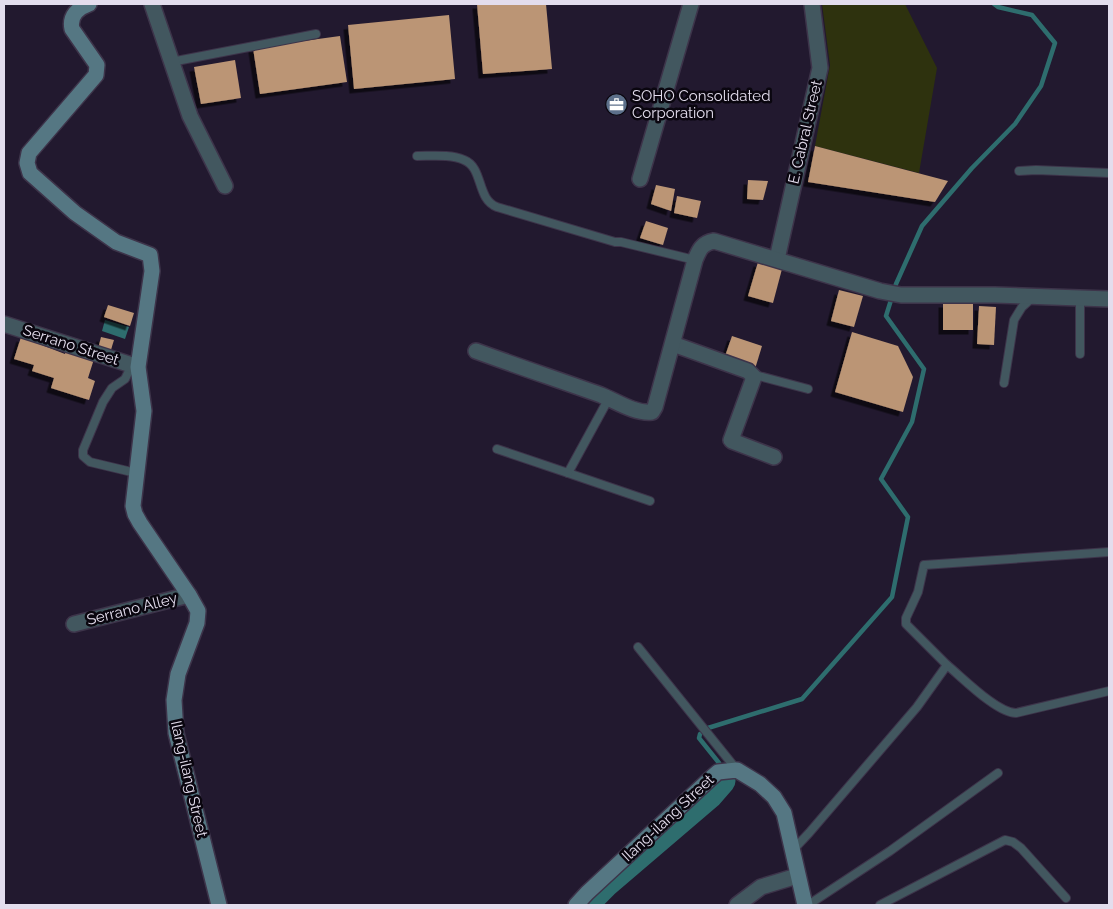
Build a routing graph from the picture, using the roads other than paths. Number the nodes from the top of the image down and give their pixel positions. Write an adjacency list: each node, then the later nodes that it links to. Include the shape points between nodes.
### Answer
1 (89, 4): 21 (street, Ilang-ilang Street, via 76,11 71,24 97,65 96,75 29,154 27,163 30,173 75,213 116,242 150,255 152,271)
2 (152, 4): 6 (street)
3 (691, 4): 10 (street)
4 (812, 4): 12 (street, E. Cabral Street, via 820,68)
5 (316, 34): 6 (lane)
6 (171, 62): 11 (street, via 190,116)
7 (417, 156): 13 (lane, via 465,160 475,170 486,199 496,207 615,242)
8 (1019, 171): 9 (lane)
9 (1109, 173)
10 (640, 179)
11 (225, 186)
12 (777, 259): 13 (street, via 714,240 701,247); 14 (street, via 901,295)
13 (694, 260): 18 (street)
14 (1033, 296): 15 (street); 23 (lane, via 1014,320)
15 (1080, 298): 16 (street); 20 (lane)
16 (1109, 299)
17 (4, 324): 21 (street, Serrano Street)
18 (673, 344): 22 (street, via 748,371); 25 (street, via 652,412 646,413)
19 (476, 351): 25 (street)
20 (1080, 354)
21 (135, 366): 28 (street, Ilang-ilang Street, via 144,411); 28 (lane, via 102,402 83,456 90,462)
22 (754, 377): 24 (lane); 27 (street, via 731,440)
23 (1004, 383)
24 (808, 389)
25 (609, 398): 29 (lane)
26 (497, 449): 29 (lane)
27 (774, 457)
28 (136, 473): 32 (street, Ilang-ilang Street, via 135,514)
29 (568, 473): 30 (lane)
30 (650, 501)
31 (1109, 552): 35 (lane, via 924,565 906,624)
32 (189, 595): 33 (street, Serrano Alley); 42 (street, Ilang-ilang Street, via 198,611 197,624 178,674 174,700 176,733)
33 (74, 624)
34 (638, 647): 37 (lane)
35 (947, 665): 36 (lane, via 1009,713); 39 (lane, via 917,707)
36 (1109, 691)
37 (737, 770): 39 (street, via 774,797 784,813); 43 (street, Ilang-ilang Street, via 718,772)
38 (998, 773): 45 (lane, via 890,851)
39 (792, 851): 40 (street)
40 (797, 876): 44 (street, via 761,887); 45 (street)
41 (1066, 898): 46 (lane, via 1021,848 1005,840)
42 (219, 905)
43 (576, 905)
44 (736, 905)
45 (806, 905)
46 (880, 905)

